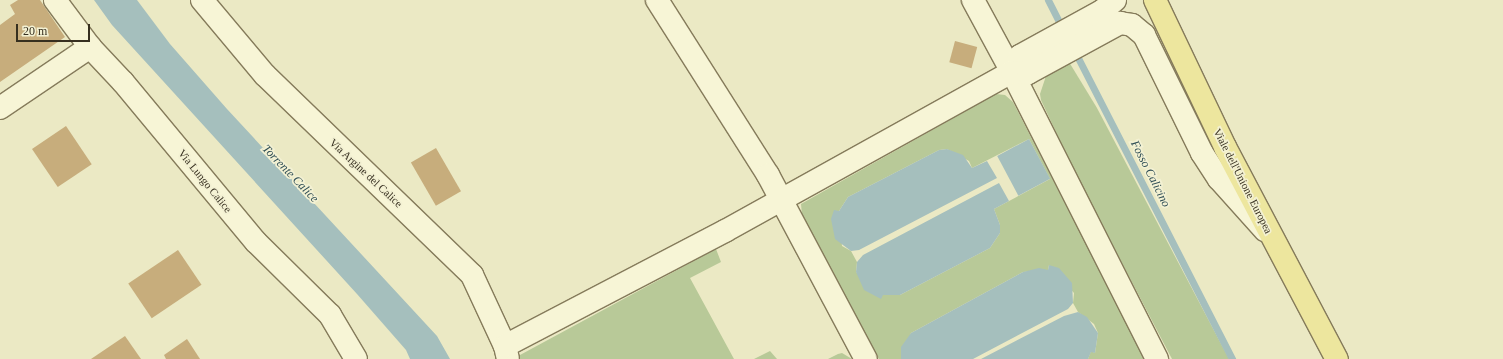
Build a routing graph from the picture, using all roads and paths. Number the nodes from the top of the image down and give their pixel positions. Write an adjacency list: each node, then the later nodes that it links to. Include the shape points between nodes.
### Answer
1 (55, 0): 7 (street, Via Lungo Calice)
2 (202, 0): 12 (street, Via Argine del Calice, via 265,75 472,275)
3 (657, 0): 10 (street)
4 (973, 0): 8 (street)
5 (1155, 0): 11 (main road, Viale dell'Unione Europea)
6 (1109, 13): 8 (street, via 1044,54 1028,73); 11 (street, via 1144,35 1202,153 1220,179)
7 (90, 47): 9 (street); 13 (street, Via Lungo Calice, via 123,82 256,242 330,315)
8 (1012, 72): 10 (street); 15 (street)
9 (0, 108)
10 (782, 200): 12 (street); 14 (street)
11 (1272, 237): 16 (main road, Viale dell'Unione Europea)
12 (506, 353)
13 (356, 359)
14 (866, 359)
15 (1156, 359)
16 (1338, 359)

